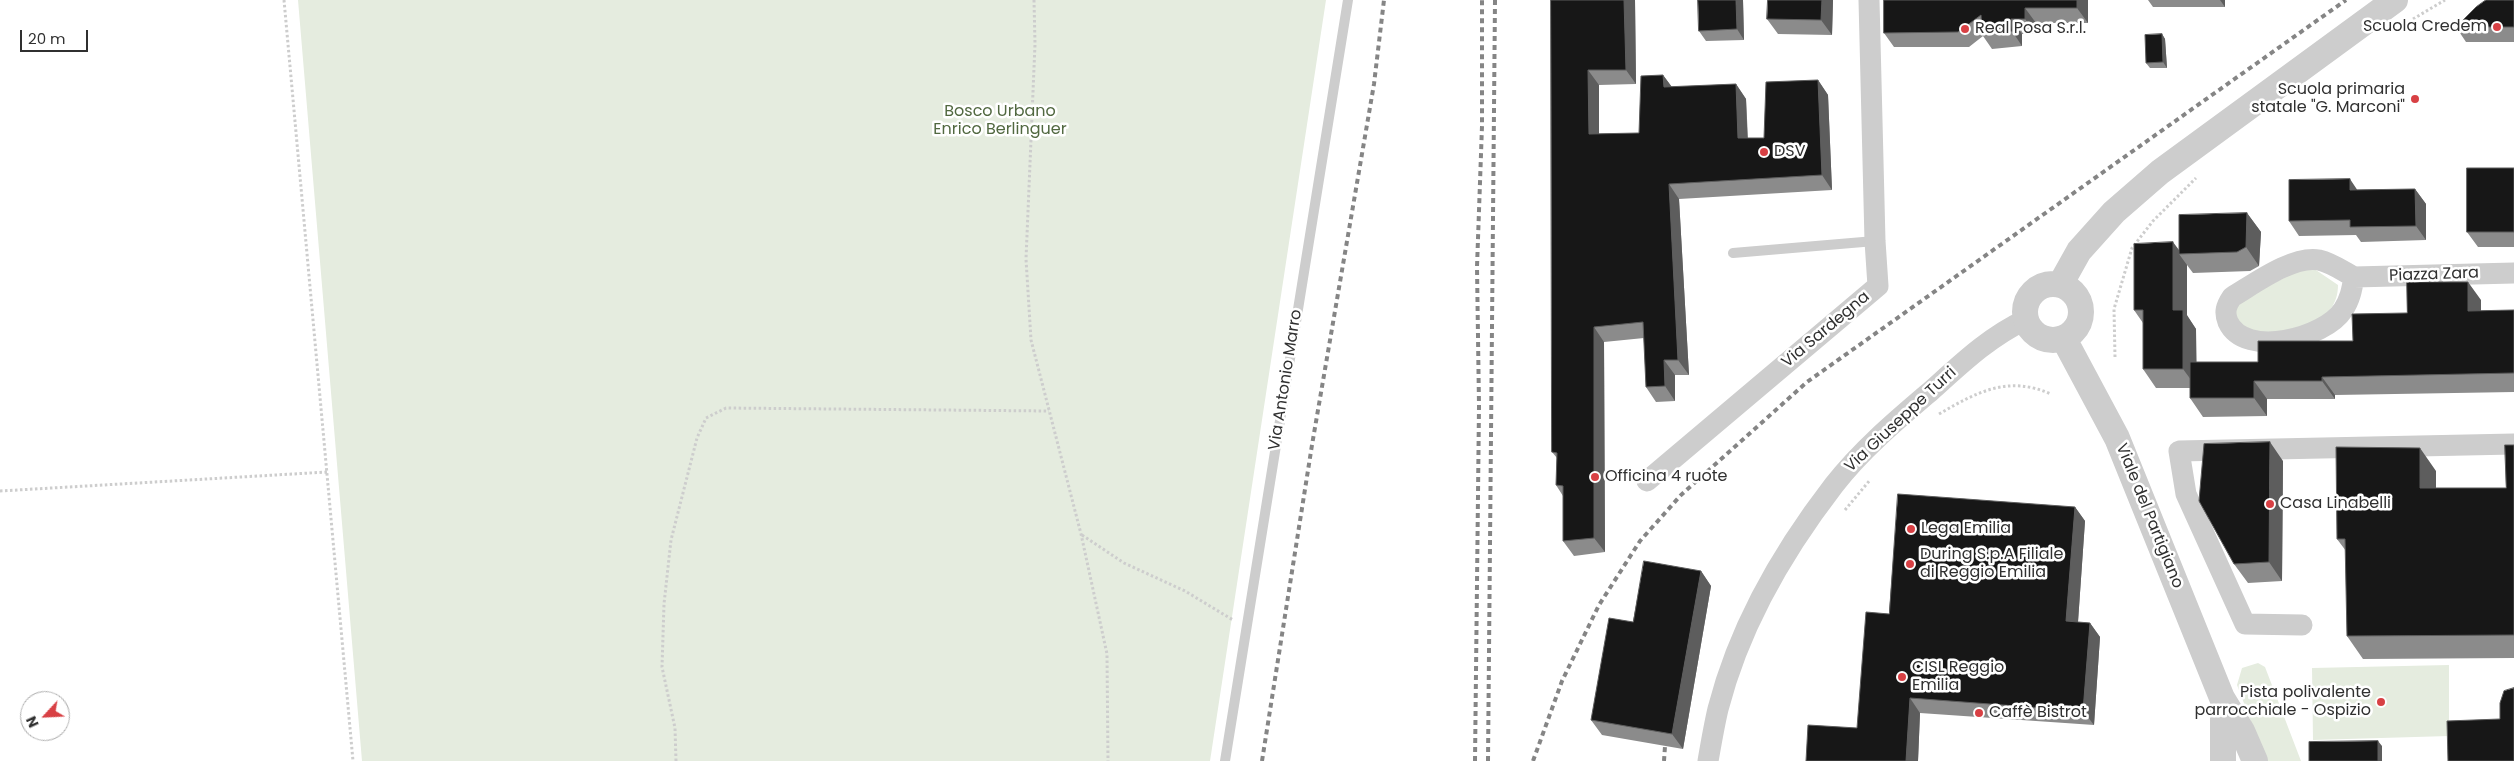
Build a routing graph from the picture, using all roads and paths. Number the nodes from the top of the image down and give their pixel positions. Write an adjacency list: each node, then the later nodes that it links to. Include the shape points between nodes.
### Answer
1 (284, 0): 20 (path)
2 (1034, 0): 17 (path, via 1026,259 1031,340)
3 (1348, 0): 27 (lane, Via Antonio Marro)
4 (1869, 0): 8 (street, Via Sardegna)
5 (2445, 0): 6 (path)
6 (2403, 10): 12 (street, via 2185,152 2114,212 2076,254)
7 (2202, 173): 15 (path, via 2132,248 2114,309)
8 (1875, 240): 9 (lane); 22 (street, Via Sardegna, via 1878,286)
9 (1733, 254)
10 (2514, 273): 11 (street, Piazza Zara)
11 (2354, 277): 11 (street, via 2331,264 2304,259 2232,297 2226,305 2226,315 2237,335 2251,341 2309,336 2343,312 2351,296)
12 (2060, 285): 13 (street, via 2048,284 2032,294 2024,311); 14 (street, via 2073,293 2081,309 2077,327)
13 (2025, 320): 14 (street, via 2036,335 2045,340); 33 (street, Via Giuseppe Turri, via 1980,348 1897,420 1834,484 1796,538 1752,616 1727,678)
14 (2064, 338): 28 (street, Viale del Partigiano, via 2117,438)
15 (2115, 357)
16 (2051, 394): 18 (path, via 2036,387 2001,385 1960,402)
17 (1049, 411): 25 (path); 30 (path, via 726,408 706,418 697,438 671,540 664,604 662,668 675,728)
18 (1933, 418)
19 (2514, 444): 26 (street, via 2179,451 2186,494 2245,624)
20 (327, 472): 23 (path); 29 (path)
21 (1872, 478): 24 (path)
22 (1647, 481)
23 (0, 491)
24 (1843, 512)
25 (1081, 534): 27 (path, via 1124,563 1185,591); 31 (path, via 1107,654)
26 (2302, 625)
27 (1247, 628): 32 (lane, Via Antonio Marro)
28 (2222, 698): 34 (street, Viale del Partigiano); 35 (street, Viale del Partigiano)
29 (353, 761)
30 (676, 761)
31 (1108, 761)
32 (1225, 761)
33 (1708, 761)
34 (2223, 761)
35 (2255, 761)

